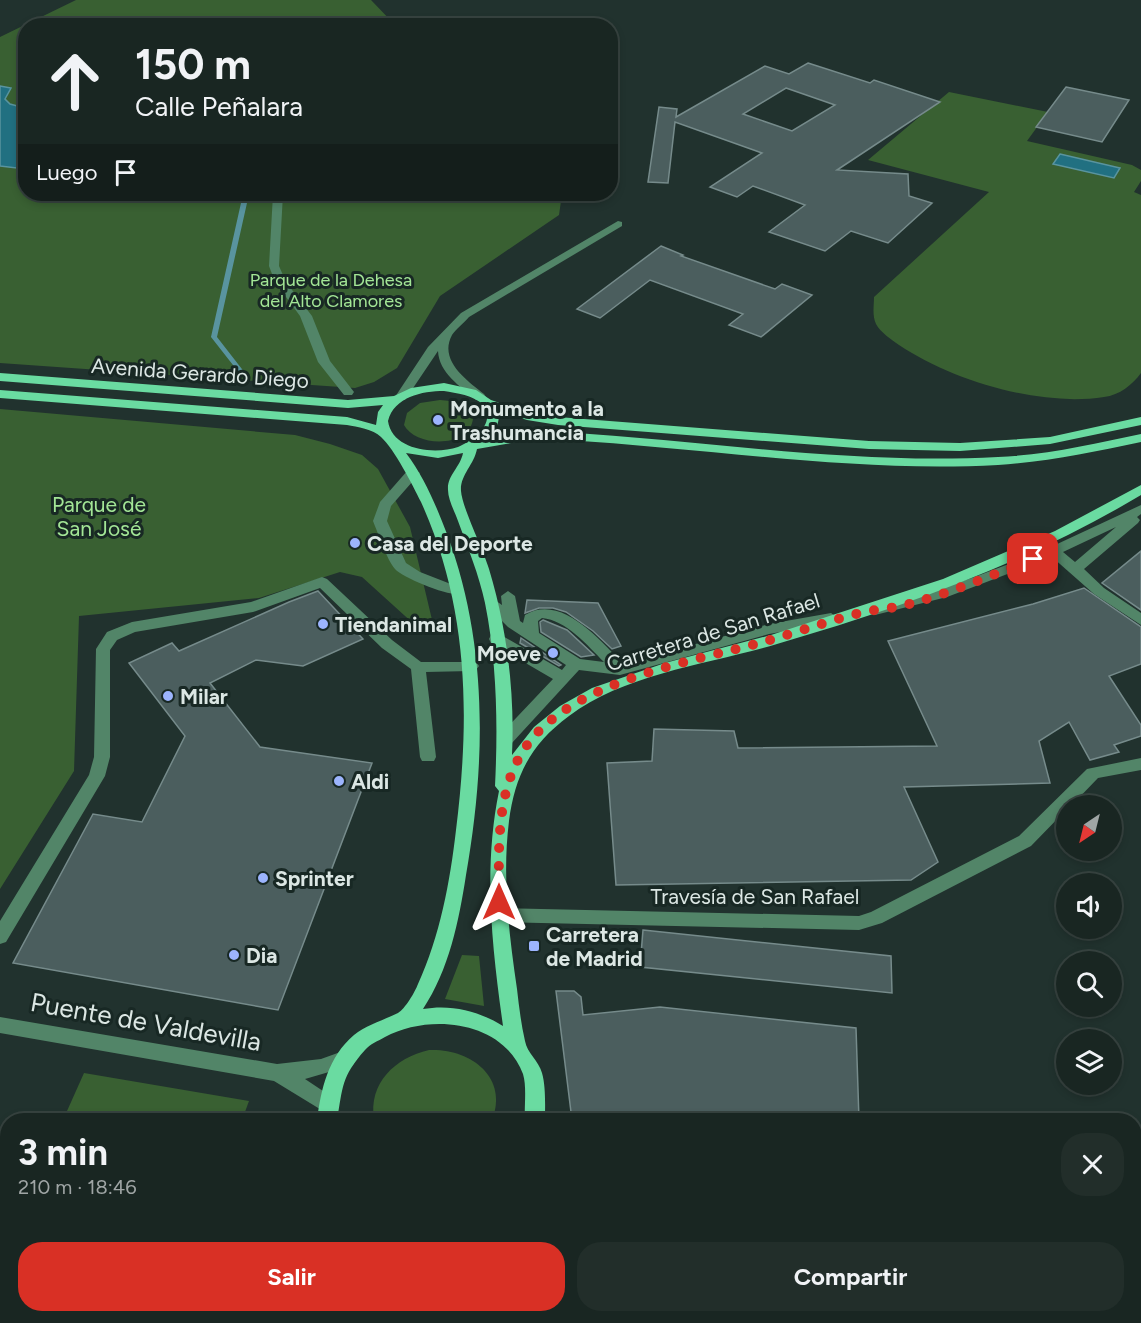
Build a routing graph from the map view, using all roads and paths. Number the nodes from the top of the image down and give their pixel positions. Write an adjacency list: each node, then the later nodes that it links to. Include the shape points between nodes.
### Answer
1 (278, 201): 5 (street, via 274,266 306,316 324,362)
2 (618, 224): 3 (street, via 477,306)
3 (446, 336): 7 (street); 8 (street, via 442,352 445,363)
4 (0, 377): 7 (main road, Avenida Gerardo Diego, via 348,404 374,404)
5 (348, 392)
6 (0, 394): 10 (main road, Avenida Gerardo Diego, via 347,421 368,426)
7 (399, 398): 8 (main road, via 418,390 444,387 464,390); 10 (main road, via 382,416 381,425)
8 (483, 400): 9 (main road, via 520,415 558,421 936,448 1034,444); 12 (main road, via 493,411 493,425 488,434)
9 (1141, 421)
10 (387, 437): 12 (main road, via 407,450 427,454); 13 (main road)
11 (1141, 438): 12 (main road, via 1047,457 965,462 844,458 568,436)
12 (471, 446): 20 (main road, via 453,492)
13 (413, 472): 18 (main road, via 436,523); 18 (street, via 385,505 380,521 400,566)
14 (1141, 489): 21 (main road, Carretera de San Rafael, via 1076,527 1002,562)
15 (1141, 511): 16 (street); 17 (street)
16 (1053, 551): 17 (street); 21 (street, via 909,604)
17 (1075, 569): 22 (street)
18 (456, 591): 27 (main road)
19 (508, 596): 23 (street)
20 (492, 603): 23 (street); 25 (main road)
21 (856, 614): 29 (street, via 769,629); 34 (main road, Carretera de San Rafael, via 631,680 564,711 542,728 522,753)
22 (1141, 620)
23 (513, 623): 24 (street)
24 (532, 636): 26 (street); 29 (street, via 533,615 553,615 564,620)
25 (496, 639): 30 (street); 31 (main road)
26 (576, 664): 29 (street); 30 (street)
27 (471, 666): 28 (street); 37 (main road, via 471,758 456,890 435,964)
28 (418, 667): 32 (street); 36 (street, via 387,644 322,582 253,607 132,627 112,636 103,649 102,757 97,776)
29 (620, 670)
30 (564, 678): 31 (street)
31 (505, 740): 34 (main road)
32 (428, 757)
33 (1141, 764): 35 (street, Travesía de San Rafael, via 1093,773 1025,841 876,918 859,923)
34 (501, 822): 35 (main road, Carretera de San Rafael)
35 (500, 915): 39 (main road, Carretera de San Rafael)
36 (0, 937)
37 (406, 1018): 39 (main road, via 435,1013 464,1016 491,1027); 40 (main road, via 372,1034)
38 (3, 1025): 41 (street, Puente de Valdevilla)
39 (516, 1047): 43 (main road, via 535,1083)
40 (346, 1059): 41 (street, via 310,1070); 42 (main road, via 333,1082)
41 (277, 1073): 42 (street, via 311,1092)
42 (327, 1113)
43 (536, 1113)

